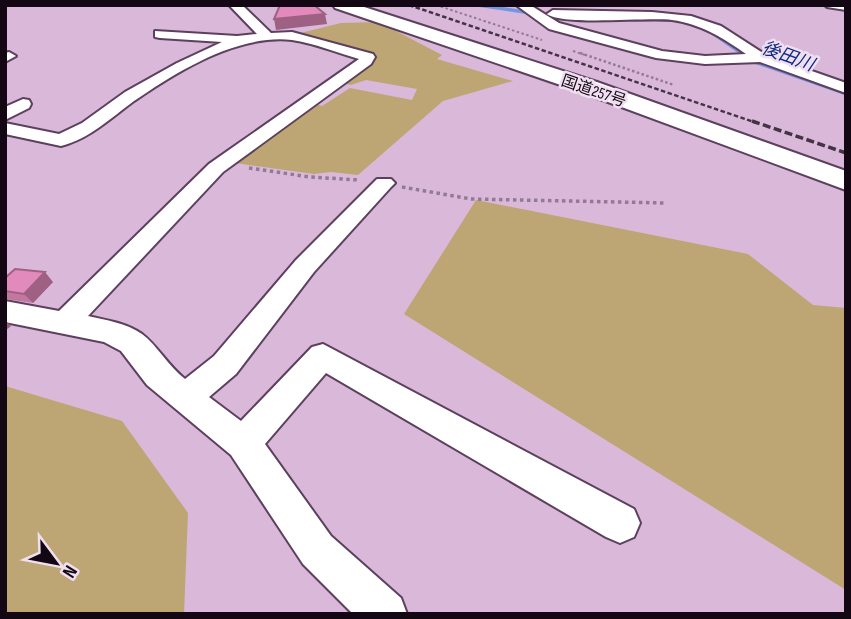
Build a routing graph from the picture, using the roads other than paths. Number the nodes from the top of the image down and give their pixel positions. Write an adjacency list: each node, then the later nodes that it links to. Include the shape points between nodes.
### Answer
1 (235, 5): 9 (street)
2 (341, 5): 16 (highway, 国道257号, via 589,87)
3 (831, 5): 4 (street)
4 (846, 7)
5 (531, 12): 6 (street, via 662,16 693,20); 11 (street, via 566,30 661,55 705,60)
6 (718, 30): 8 (street); 11 (street)
7 (160, 34): 10 (street)
8 (755, 35)
9 (267, 37): 10 (street); 19 (street, via 292,36 368,59 221,164)
10 (240, 39): 15 (street, via 182,66 61,140)
11 (754, 58): 12 (street)
12 (846, 88)
13 (23, 104): 14 (street)
14 (5, 115)
15 (5, 128)
16 (846, 181)
17 (384, 183): 20 (street, via 305,266 225,365)
18 (5, 311): 19 (street)
19 (64, 323): 20 (street, via 132,343 158,376)
20 (185, 398): 21 (street)
21 (243, 443): 22 (street, via 323,356); 23 (street, via 317,550)
22 (620, 523)
23 (385, 614)

